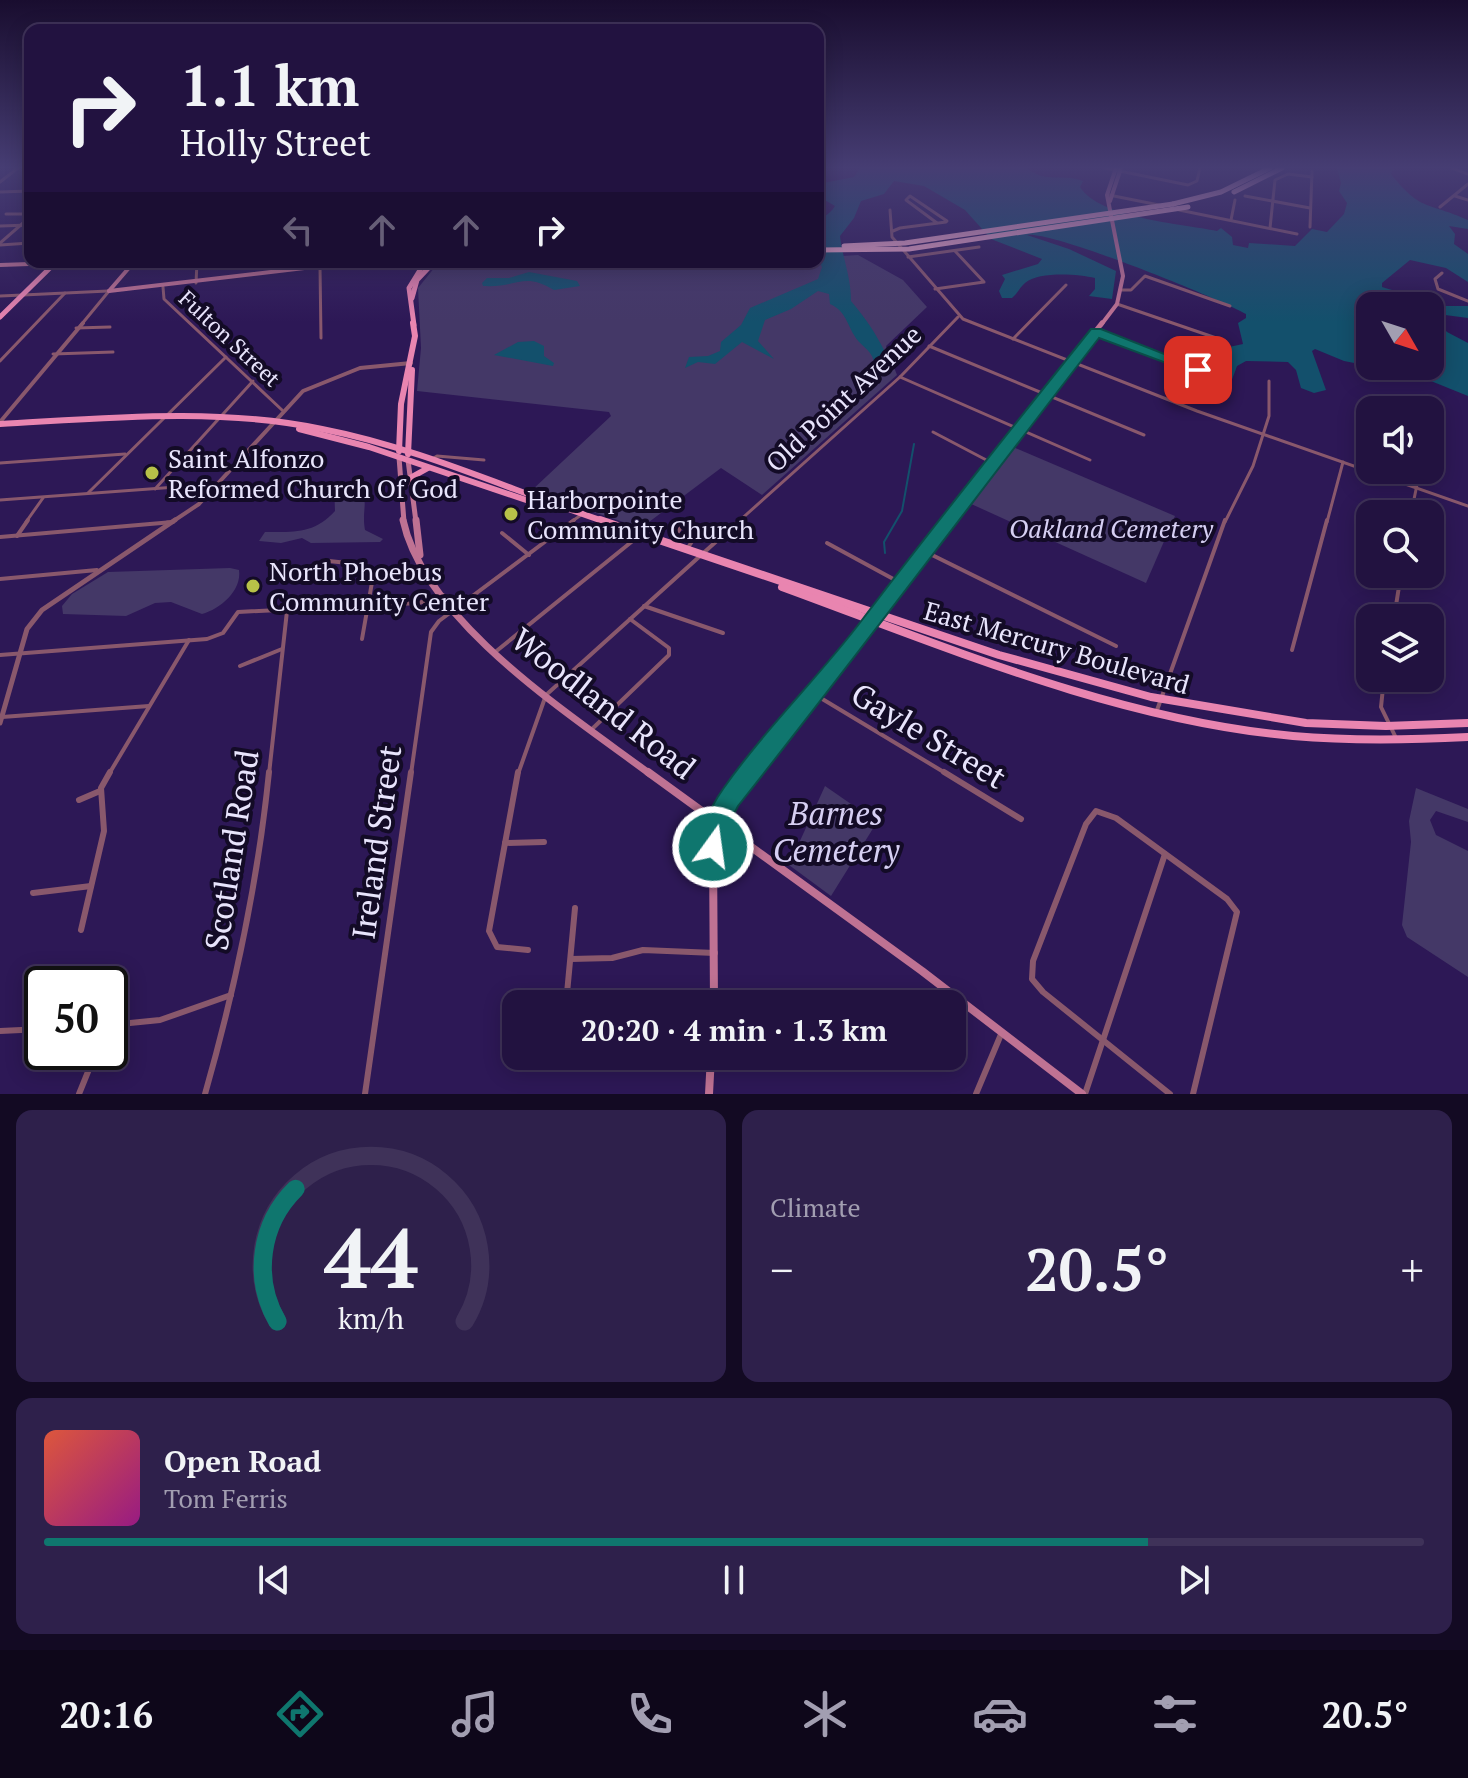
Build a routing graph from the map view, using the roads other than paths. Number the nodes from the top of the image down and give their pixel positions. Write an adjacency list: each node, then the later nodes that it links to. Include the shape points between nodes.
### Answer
1 (889, 219): 18 (street)
2 (932, 219): 12 (street)
3 (944, 219): 12 (street)
4 (1070, 219): 22 (highway, bridge, via 905,243)
5 (1108, 219): 23 (highway, bridge, via 909,249)
6 (1112, 219): 41 (main road)
7 (1226, 219): 10 (street)
8 (1271, 219): 17 (street)
9 (1310, 219): 16 (street)
10 (1231, 220): 17 (street)
11 (24, 222): 14 (street)
12 (937, 223): 18 (street)
13 (0, 226): 14 (street)
14 (20, 226): 15 (street); 21 (street)
15 (24, 226)
16 (1310, 227)
17 (1270, 228): 19 (street)
18 (893, 231): 26 (street)
19 (1297, 234)
20 (24, 243): 21 (street)
21 (0, 244)
22 (824, 247)
23 (824, 247)
24 (979, 247): 25 (street)
25 (955, 251): 26 (street); 40 (street, via 984,282)
26 (908, 257): 40 (street)
27 (24, 264): 28 (main road)
28 (0, 265)
29 (50, 268): 44 (main road)
30 (129, 268): 42 (main road)
31 (197, 268): 37 (street)
32 (312, 268): 37 (main road)
33 (320, 268): 55 (street)
34 (421, 268): 46 (main road, Woodland Road, via 410,284)
35 (428, 268): 46 (main road, via 417,280)
36 (1442, 273): 47 (street, via 1435,279 1438,289)
37 (196, 283): 39 (main road)
38 (1066, 285): 56 (street)
39 (163, 287): 42 (main road); 61 (street, Fulton Street, via 164,299)
40 (935, 289): 51 (street)
41 (1122, 290): 48 (main road); 49 (street, via 1131,290 1147,276)
42 (109, 291): 43 (street); 53 (street)
43 (65, 293): 44 (street); 62 (street)
44 (23, 295): 45 (street); 50 (main road)
45 (0, 296)
46 (411, 300): 64 (main road, Woodland Road)
47 (1468, 301)
48 (1117, 304): 54 (main road); 57 (street)
49 (1230, 306)
50 (0, 317)
51 (958, 317): 56 (street); 58 (street, Old Point Avenue)
52 (110, 327): 53 (street)
53 (76, 328): 60 (street)
54 (1096, 332): 63 (main road); 65 (street)
55 (321, 338)
56 (1013, 339): 63 (street)
57 (1225, 341)
58 (929, 346): 66 (street, Old Point Avenue); 69 (street)
59 (113, 352): 60 (street)
60 (53, 354): 73 (street)
61 (226, 357): 67 (street, Fulton Street); 71 (street)
62 (0, 361)
63 (1072, 362): 69 (main road); 79 (street)
64 (412, 363): 70 (street, via 341,375 306,389); 78 (main road, Woodland Road); 84 (main road, Woodland Road)
65 (1198, 370)
66 (900, 377): 76 (street); 115 (street, Old Point Avenue)
67 (253, 381): 70 (street, Fulton Street); 72 (street)
68 (1269, 381): 79 (street)
69 (1046, 395): 76 (main road); 80 (street)
70 (282, 410): 74 (street)
71 (164, 416): 72 (main road, East Mercury Boulevard); 73 (main road, East Mercury Boulevard); 83 (street)
72 (219, 418): 74 (main road, East Mercury Boulevard); 97 (street)
73 (0, 423)
74 (271, 423): 75 (main road, East Mercury Boulevard); 91 (street)
75 (282, 424): 81 (main road, East Mercury Boulevard); 82 (main road, East Mercury Boulevard)
76 (1019, 429): 87 (street); 90 (main road)
77 (933, 432): 90 (street)
78 (399, 433): 81 (main road); 82 (main road, Woodland Road)
79 (1263, 434): 88 (street); 140 (street, via 1249,476 1228,513)
80 (1144, 435)
81 (377, 443): 82 (main road, East Mercury Boulevard)
82 (399, 453): 84 (main road, East Mercury Boulevard); 103 (main road, Woodland Road)
83 (126, 454): 89 (street); 98 (street)
84 (408, 456): 92 (main road, East Mercury Boulevard); 93 (main road, Woodland Road)
85 (316, 460): 91 (street)
86 (484, 460): 92 (street, via 436,456)
87 (1090, 460)
88 (1343, 462): 96 (street); 132 (street)
89 (0, 463)
90 (992, 463): 113 (main road)
91 (235, 464): 94 (street)
92 (430, 464): 93 (main road); 104 (main road, East Mercury Boulevard)
93 (410, 478): 103 (main road, Woodland Road)
94 (218, 484): 97 (street); 105 (street)
95 (1417, 484): 96 (street)
96 (1416, 488): 101 (street); 102 (street)
97 (155, 489): 98 (street)
98 (87, 494): 99 (street)
99 (43, 497): 100 (street); 107 (street)
100 (0, 500)
101 (1414, 500)
102 (1468, 506)
103 (408, 515): 120 (main road, Woodland Road, via 422,562)
104 (580, 516): 108 (main road, East Mercury Boulevard); 114 (street, Ireland Street)
105 (176, 521): 107 (street); 117 (street)
106 (502, 533): 114 (street)
107 (17, 536): 109 (street)
108 (638, 536): 111 (main road, East Mercury Boulevard); 115 (main road, East Mercury Boulevard); 134 (street)
109 (0, 537)
110 (827, 543): 119 (street)
111 (669, 545): 112 (main road, East Mercury Boulevard); 112 (street, via 684,523 693,522 699,531)
112 (686, 551): 115 (main road, East Mercury Boulevard)
113 (924, 551): 119 (main road); 130 (street)
114 (529, 555): 123 (street, Ireland Street)
115 (699, 557): 122 (street, Old Point Avenue); 125 (main road, East Mercury Boulevard)
116 (329, 561): 121 (street, via 372,568)
117 (97, 570): 118 (street); 133 (street, via 33,620)
118 (0, 579)
119 (899, 582): 125 (main road)
120 (444, 595): 121 (street, via 425,602); 123 (main road, Woodland Road)
121 (369, 605): 124 (street); 128 (street)
122 (644, 606): 126 (street, Old Point Avenue); 127 (street)
123 (457, 610): 134 (main road, Woodland Road); 175 (street, Ireland Street, via 436,624 429,638)
124 (287, 611): 129 (street, via 238,612 218,636); 131 (street, Scotland Road)
125 (873, 617): 138 (main road); 140 (main road, East Mercury Boulevard); 142 (main road, East Mercury Boulevard, via 1072,690)
126 (630, 619): 139 (street, Old Point Avenue); 146 (street, via 669,648 669,655)
127 (723, 633)
128 (362, 639)
129 (189, 640): 133 (street); 141 (street)
130 (1116, 646)
131 (282, 649): 136 (street); 165 (street, Scotland Road, via 264,823)
132 (1292, 650)
133 (19, 653): 135 (street); 143 (street)
134 (494, 653): 139 (main road, Woodland Road)
135 (0, 655)
136 (240, 666)
137 (1381, 692): 145 (street)
138 (812, 693): 151 (street, Gayle Street); 152 (main road, via 730,798)
139 (546, 695): 146 (main road, Woodland Road); 154 (street, Old Point Avenue, via 516,779)
140 (1160, 701): 142 (street); 145 (main road, East Mercury Boulevard, via 1276,721)
141 (149, 706): 143 (street); 149 (street)
142 (1156, 713): 148 (main road, East Mercury Boulevard, via 1288,736)
143 (1, 720)
144 (1468, 723): 145 (main road, East Mercury Boulevard)
145 (1390, 727): 148 (street)
146 (591, 730): 152 (main road, Woodland Road)
147 (1468, 737): 148 (main road, East Mercury Boulevard)
148 (1398, 740)
149 (100, 791): 150 (street); 156 (street, via 104,831)
150 (79, 800)
151 (1021, 819)
152 (717, 824): 161 (main road); 168 (main road, Woodland Road)
153 (544, 842): 154 (street)
154 (505, 843): 160 (street, Old Point Avenue, via 490,938 497,948)
155 (1165, 854): 170 (street); 170 (street, via 1110,814 1096,811 1086,824 1033,961 1032,979 1043,992); 180 (street, via 1236,909)
156 (91, 886): 157 (street); 159 (street)
157 (33, 893)
158 (575, 908): 162 (street)
159 (81, 930)
160 (528, 950)
161 (716, 953): 162 (street, via 643,950 612,958); 164 (main road)
162 (571, 959): 163 (street)
163 (568, 990)
164 (715, 990)
165 (231, 995): 166 (street, via 160,1020); 174 (street, Scotland Road)
166 (128, 1023)
167 (24, 1030): 169 (street)
168 (1003, 1030): 177 (street); 178 (main road, Woodland Road)
169 (0, 1031)
170 (1105, 1041): 178 (street); 179 (street)
171 (89, 1070): 173 (street)
172 (710, 1070): 176 (main road)
173 (79, 1094)
174 (205, 1094)
175 (365, 1094)
176 (709, 1094)
177 (976, 1094)
178 (1084, 1094)
179 (1170, 1094)
180 (1193, 1094)

